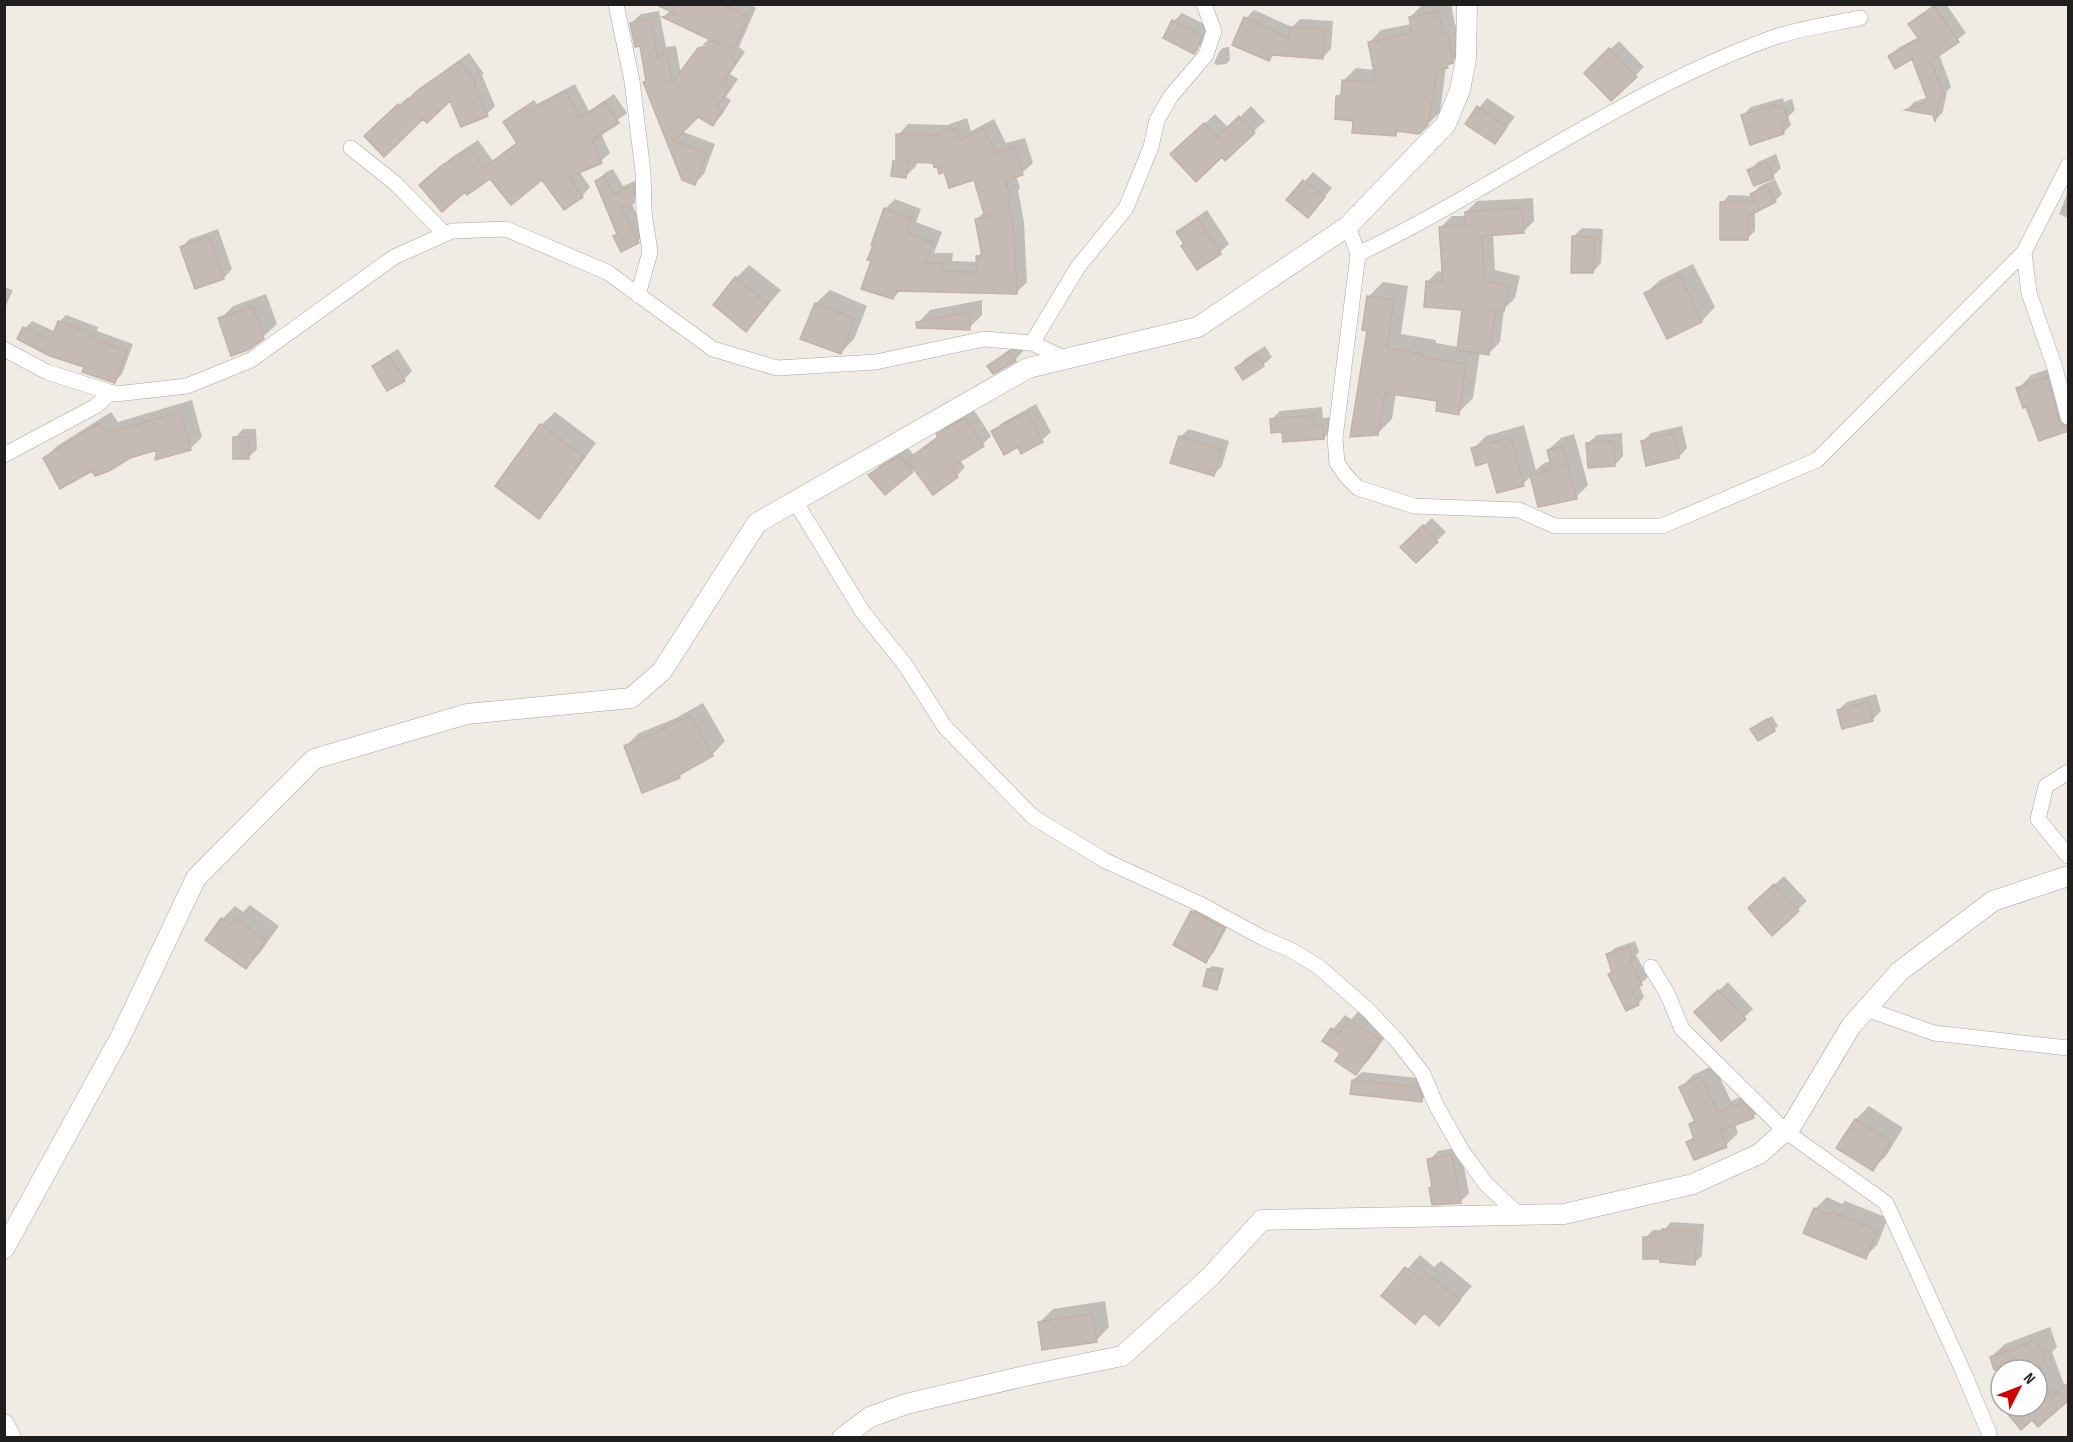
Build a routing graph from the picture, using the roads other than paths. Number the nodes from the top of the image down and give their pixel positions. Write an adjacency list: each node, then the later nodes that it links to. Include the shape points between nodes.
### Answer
1 (616, 4): 11 (street, via 632,81 650,252)
2 (1204, 4): 12 (street, via 1214,31 1206,55 1171,96 1158,120 1126,208 1078,267)
3 (1467, 4): 7 (street, via 1466,59 1460,90 1446,124)
4 (1860, 18): 10 (street, via 1774,38 1680,76)
5 (351, 148): 8 (street, via 395,183)
6 (2068, 166): 9 (street)
7 (1348, 226): 10 (street); 14 (street, via 1198,327)
8 (444, 234): 11 (street, via 506,229 607,272); 15 (street, via 394,256 251,360 187,386)
9 (2024, 252): 10 (street, via 1817,460 1662,526 1555,526 1519,510 1414,506 1358,488 1337,463 1335,438); 16 (street, via 2029,293)
10 (1358, 254)
11 (638, 295): 12 (street, via 713,349 777,368 876,362 984,339)
12 (1032, 343): 14 (street)
13 (4, 349): 15 (street, via 47,372)
14 (1066, 359): 18 (street, via 1028,368)
15 (111, 392): 17 (street, via 96,406)
16 (2068, 417)
17 (4, 455)
18 (795, 501): 26 (street, via 862,610 906,666 945,727 1034,817 1106,861 1200,904 1320,967 1368,1010 1424,1074 1462,1151 1486,1184); 27 (street, via 757,523 662,670 631,698 467,714 314,759 196,878 121,1036)
19 (2068, 772): 20 (street, via 2046,786 2038,819)
20 (2068, 856)
21 (2068, 876): 23 (street, via 1993,901 1900,971)
22 (1652, 967): 25 (street, via 1682,1029)
23 (1866, 1009): 24 (street, via 1934,1033); 25 (street, via 1851,1026)
24 (2068, 1048)
25 (1785, 1131): 26 (street, via 1759,1154 1693,1184 1564,1214); 29 (street, via 1886,1203)
26 (1519, 1215): 31 (street, via 1262,1220 1210,1277 1122,1356 906,1404 870,1417)
27 (4, 1249)
28 (4, 1424): 30 (street)
29 (1989, 1433)
30 (11, 1437)
31 (842, 1437)

